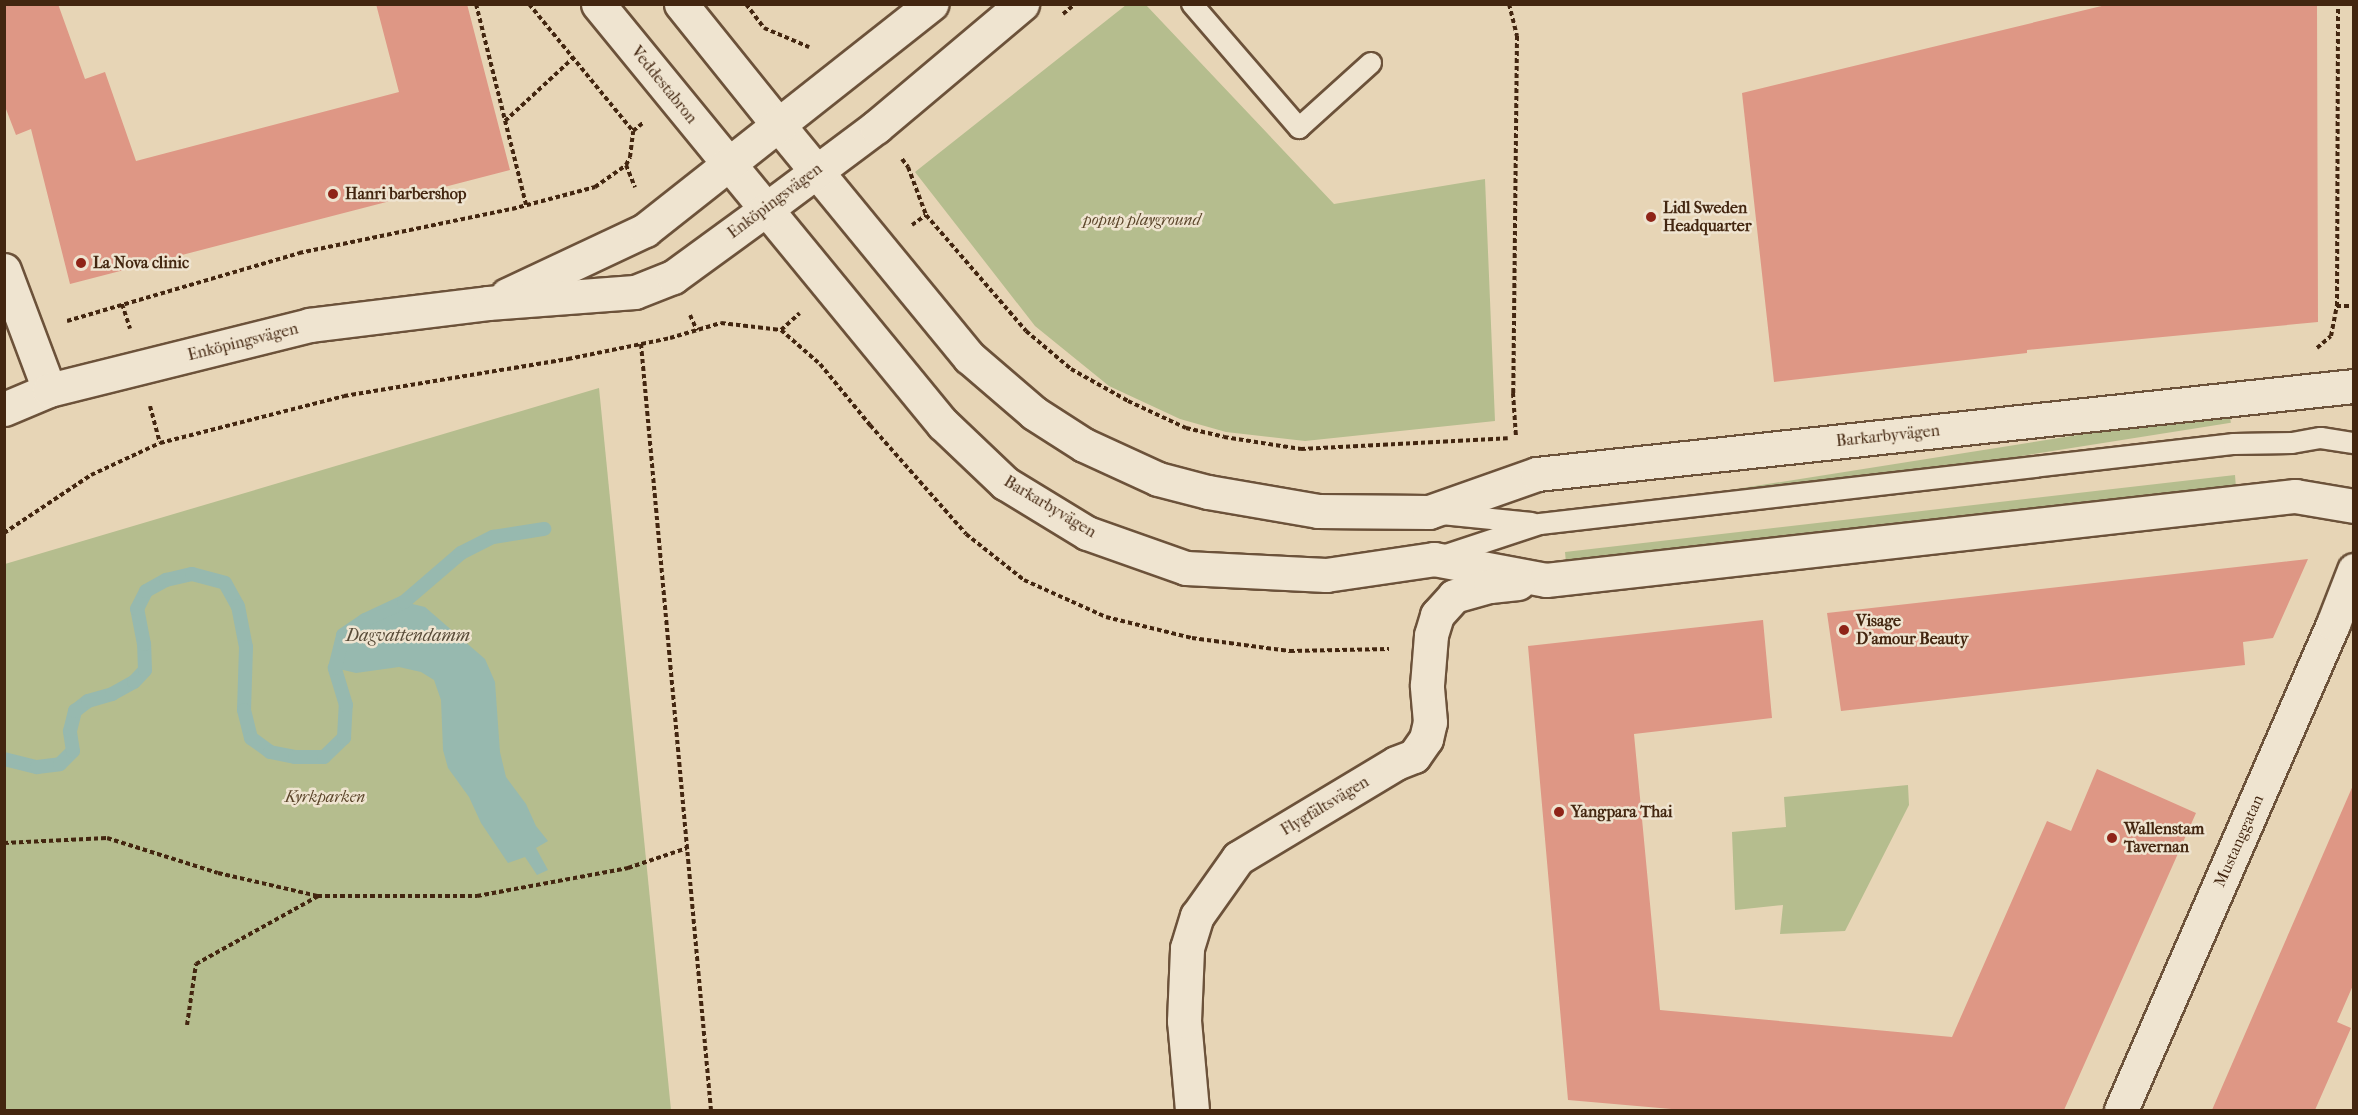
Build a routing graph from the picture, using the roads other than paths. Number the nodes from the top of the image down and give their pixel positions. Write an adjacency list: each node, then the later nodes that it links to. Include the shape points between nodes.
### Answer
1 (598, 4): 8 (street, Veddestabron)
2 (681, 4): 7 (street)
3 (931, 4): 7 (street, Enköpingsvägen)
4 (1022, 4): 9 (street, Enköpingsvägen, via 876,127)
5 (1192, 4): 6 (lane, via 1299,128)
6 (1371, 63)
7 (780, 127): 8 (street, Enköpingsvägen); 9 (street, Barkarbyvägen)
8 (730, 165): 10 (street, Barkarbyvägen); 12 (street, Enköpingsvägen, via 645,230)
9 (816, 171): 10 (street, Enköpingsvägen); 18 (street, Barkarbyvägen, via 969,357 1034,413 1084,445 1158,479 1208,492 1318,511)
10 (765, 210): 12 (street, Enköpingsvägen, via 674,277 634,292); 20 (street, Barkarbyvägen, via 943,424 1005,483 1087,533 1186,568 1326,575)
11 (4, 270): 14 (street)
12 (488, 303): 14 (street, Enköpingsvägen, via 309,326)
13 (2354, 386): 18 (street, Barkarbyvägen, via 1537,474)
14 (49, 390): 15 (street, Enköpingsvägen)
15 (4, 409)
16 (2354, 443): 19 (lane, Barkarbyvägen, via 2321,438 2234,444)
17 (2354, 506): 22 (street, Barkarbyvägen, via 2295,496)
18 (1429, 512): 19 (lane, Barkarbyvägen); 20 (street)
19 (1540, 524): 20 (lane, Barkarbyvägen)
20 (1434, 559): 22 (street, Barkarbyvägen)
21 (2354, 570): 24 (street, Mustanggatan)
22 (1546, 580): 23 (street, Flygfältsvägen, via 1491,586 1454,597 1437,615 1431,636 1427,685 1430,722 1426,739 1414,756 1238,858 1216,885 1197,916 1187,948 1184,1021)
23 (1192, 1110)
24 (2121, 1110)

